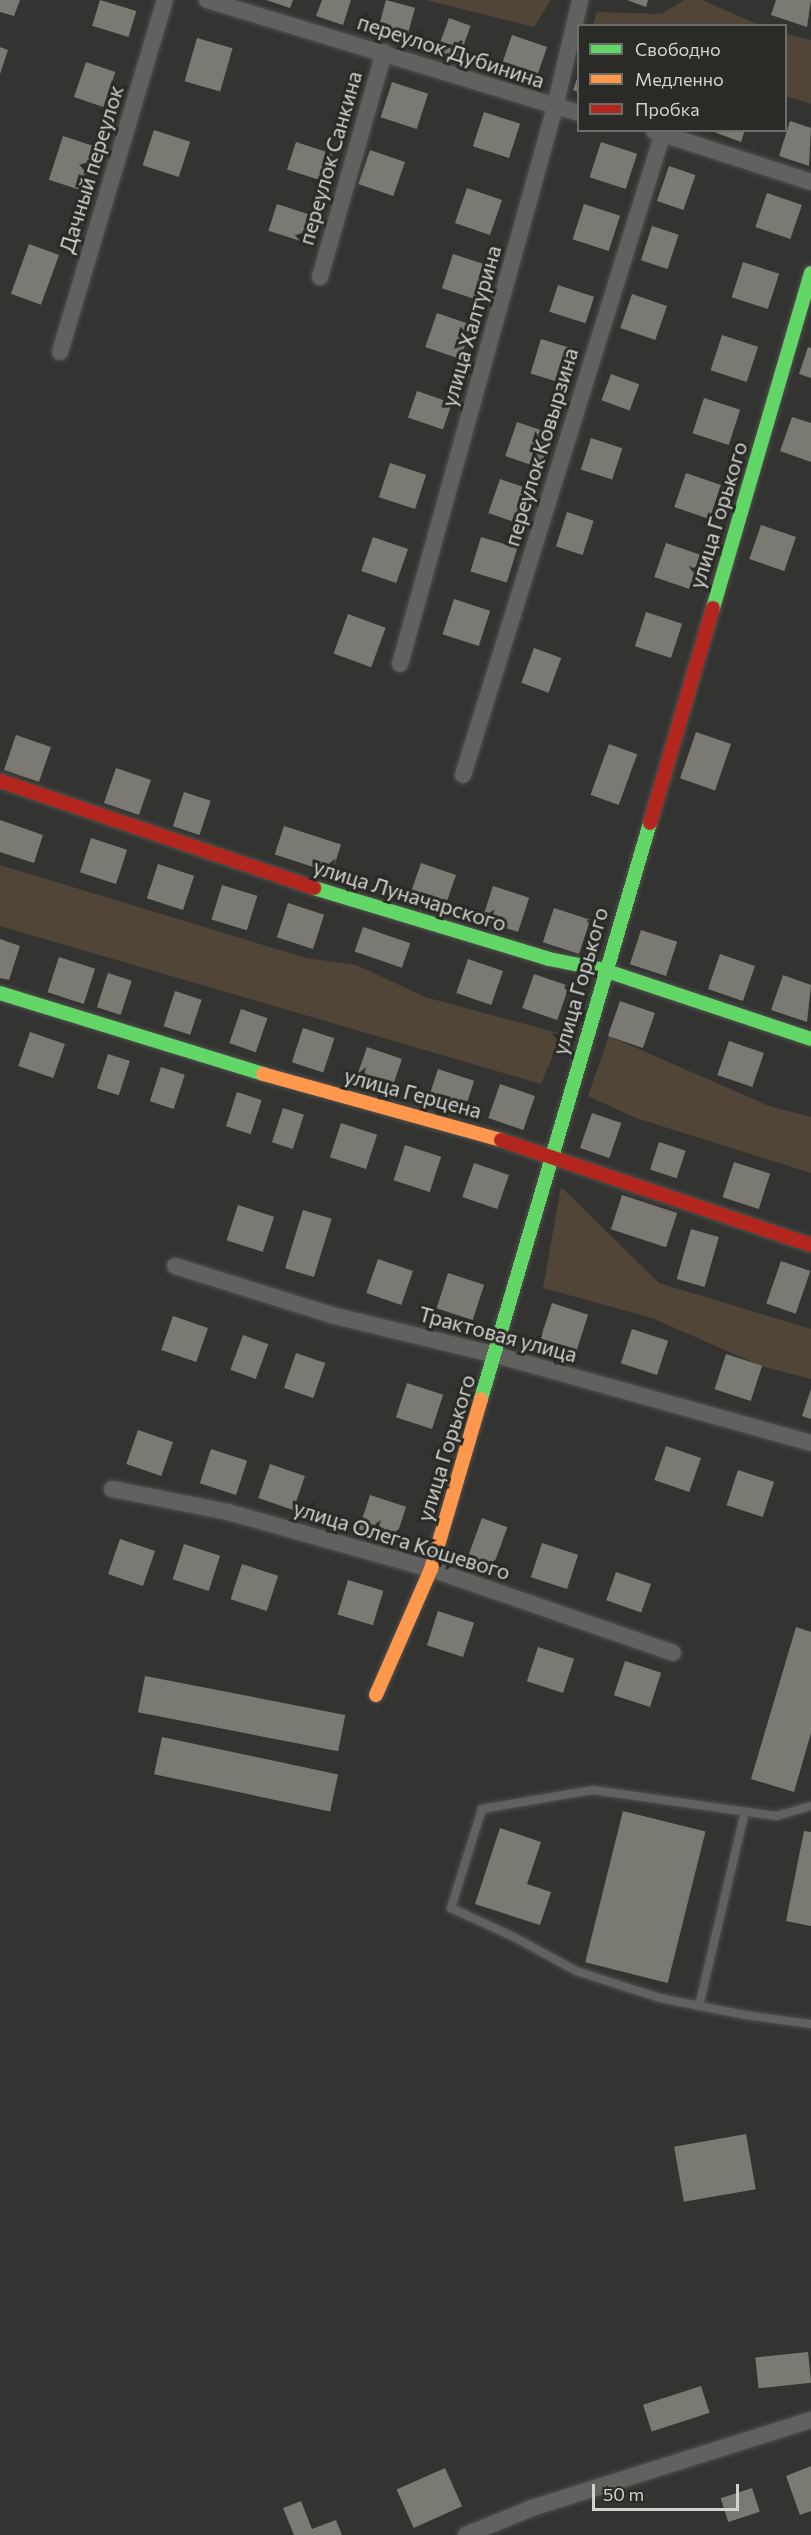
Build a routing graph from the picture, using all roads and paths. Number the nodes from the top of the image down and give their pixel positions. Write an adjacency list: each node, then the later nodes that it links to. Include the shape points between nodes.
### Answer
1 (165, 0): 11 (street, Дачный переулок)
2 (207, 0): 4 (street, переулок Дубинина)
3 (580, 0): 5 (street, улица Халтурина)
4 (384, 52): 5 (street, переулок Дубинина); 10 (street, переулок Санкина)
5 (555, 107): 6 (street, переулок Дубинина); 12 (street, улица Халтурина)
6 (577, 112)
7 (658, 132): 8 (street); 13 (street, переулок Ковырзина)
8 (811, 182)
9 (811, 273): 15 (street, улица Горького)
10 (320, 277)
11 (60, 352)
12 (400, 664)
13 (463, 775)
14 (0, 781): 15 (street, улица Луначарского, via 276,876 549,959)
15 (604, 970): 17 (street, улица Луначарского); 18 (street, улица Горького)
16 (0, 993): 18 (street, улица Герцена, via 263,1074)
17 (811, 1039)
18 (551, 1154): 19 (street, улица Герцена, via 696,1208); 21 (street, улица Горького)
19 (811, 1245)
20 (175, 1266): 21 (street, Трактовая улица, via 331,1315)
21 (496, 1355): 22 (street, Трактовая улица); 24 (street, улица Горького)
22 (811, 1443)
23 (112, 1489): 24 (street, улица Олега Кошевого, via 228,1512)
24 (431, 1569): 25 (street, улица Олега Кошевого); 26 (street, улица Горького)
25 (673, 1653)
26 (376, 1695)
27 (811, 1806): 28 (lane, via 776,1816)
28 (745, 1812): 29 (lane); 29 (lane, via 593,1790 482,1809 450,1908 576,1971)
29 (699, 2006): 30 (lane)
30 (811, 2024)
31 (811, 2420): 32 (street, via 532,2508)
32 (466, 2535)

